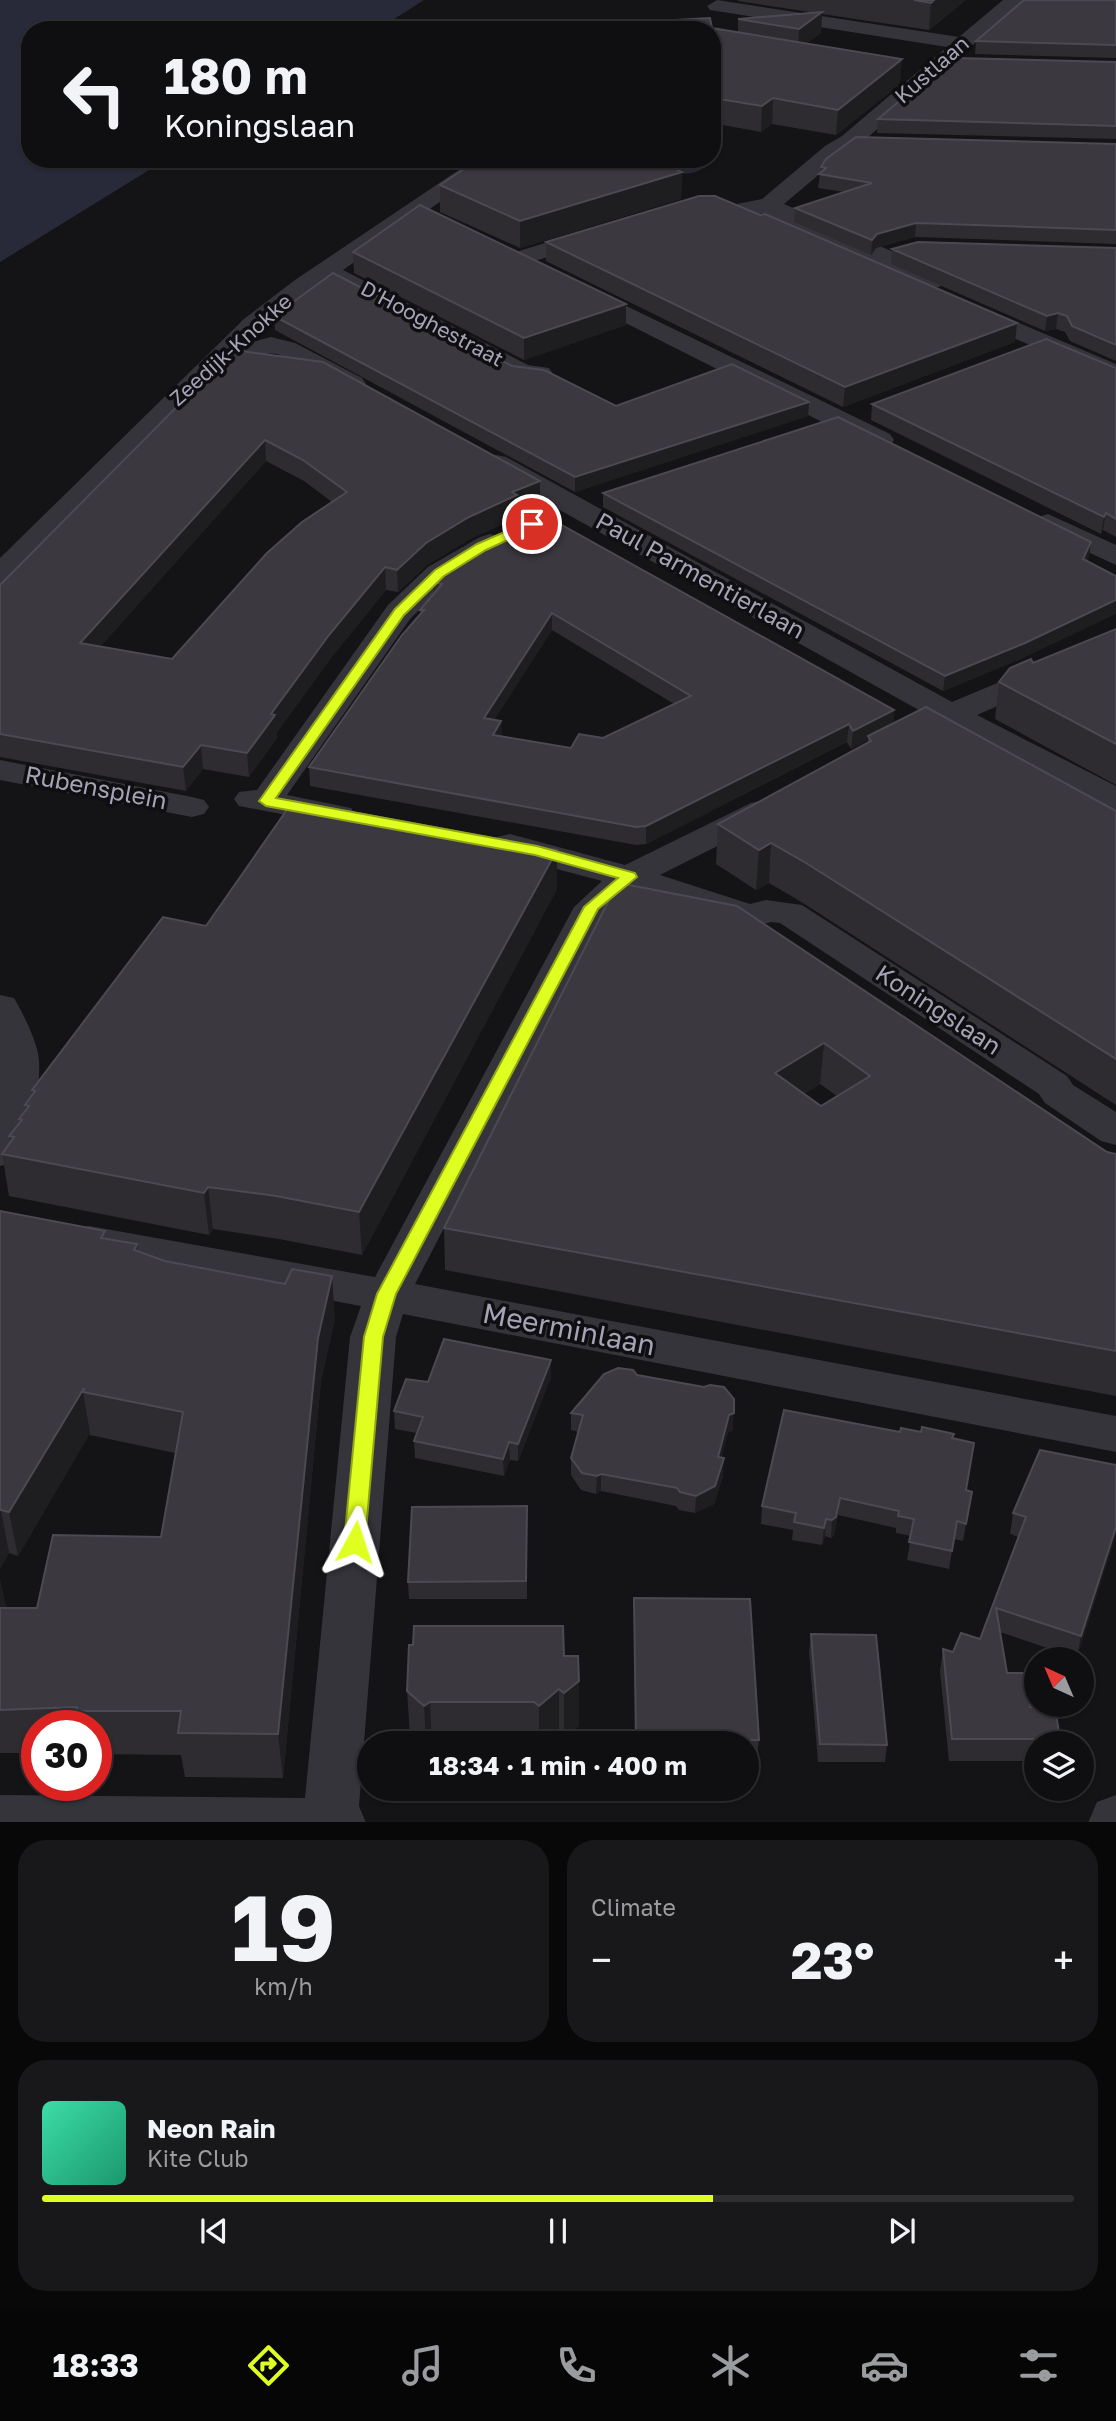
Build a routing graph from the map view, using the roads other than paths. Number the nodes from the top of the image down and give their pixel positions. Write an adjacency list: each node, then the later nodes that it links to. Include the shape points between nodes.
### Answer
1 (1014, 0): 3 (street, Kustlaan)
2 (719, 11): 3 (street)
3 (963, 44): 4 (street, Kustlaan)
4 (943, 62): 5 (street); 7 (street, Kustlaan)
5 (973, 64)
6 (894, 74): 7 (street)
7 (922, 79): 8 (street, Kustlaan)
8 (850, 141): 9 (street); 11 (street, Kustlaan)
9 (884, 143)
10 (477, 168): 12 (street, Zeedijk-Knokke)
11 (768, 206): 17 (street); 20 (street, via 729,207)
12 (412, 212): 13 (street); 19 (street, Zeedijk-Knokke)
13 (445, 224)
14 (620, 227): 18 (street)
15 (493, 247): 18 (street)
16 (915, 247): 17 (street)
17 (885, 256): 20 (street)
18 (517, 259): 28 (street)
19 (325, 271): 21 (street, Zeedijk-Knokke, via 254,323); 24 (street, D'Hooghestraat, via 522,372)
20 (1054, 339): 22 (street); 23 (street); 25 (street)
21 (237, 350): 26 (street, via 271,345 286,348); 36 (street, Zeedijk-Knokke)
22 (1015, 354)
23 (1116, 358)
24 (540, 374)
25 (1116, 374)
26 (365, 403)
27 (869, 410): 28 (street)
28 (838, 420): 29 (street); 30 (street)
29 (803, 428)
30 (907, 453)
31 (615, 492): 32 (street)
32 (574, 505): 34 (street); 34 (street, Paul Parmentierlaan, via 468,460); 38 (street, Paul Parmentierlaan)
33 (1030, 514): 35 (street)
34 (534, 523): 38 (street, Paul Parmentierlaan); 43 (street, via 439,573 399,612)
35 (1116, 556)
36 (0, 575)
37 (1116, 642): 38 (street)
38 (940, 721): 39 (street, Paul Parmentierlaan); 40 (street)
39 (1013, 749): 44 (street, Paul Parmentierlaan); 47 (street, via 1020,776 1032,787)
40 (874, 754)
41 (0, 770): 45 (street, Rubensplein)
42 (789, 797): 49 (street)
43 (258, 800): 46 (street)
44 (1116, 800)
45 (192, 807)
46 (366, 819)
47 (1116, 834)
48 (484, 841): 49 (street, Koningslaan, via 537,850)
49 (629, 877): 50 (street, Koningslaan); 56 (street, via 592,907)
50 (752, 917): 51 (street, via 748,925 754,934); 53 (street, Koningslaan, via 766,911 789,913)
51 (777, 948)
52 (0, 1007): 54 (street, via 18,1051 16,1103)
53 (1116, 1131)
54 (0, 1152)
55 (48, 1234): 56 (street, Meerminlaan)
56 (380, 1316): 57 (street, Meerminlaan); 59 (street)
57 (1116, 1434)
58 (0, 1819): 59 (street)
59 (330, 1822): 60 (street)
60 (340, 1822)

